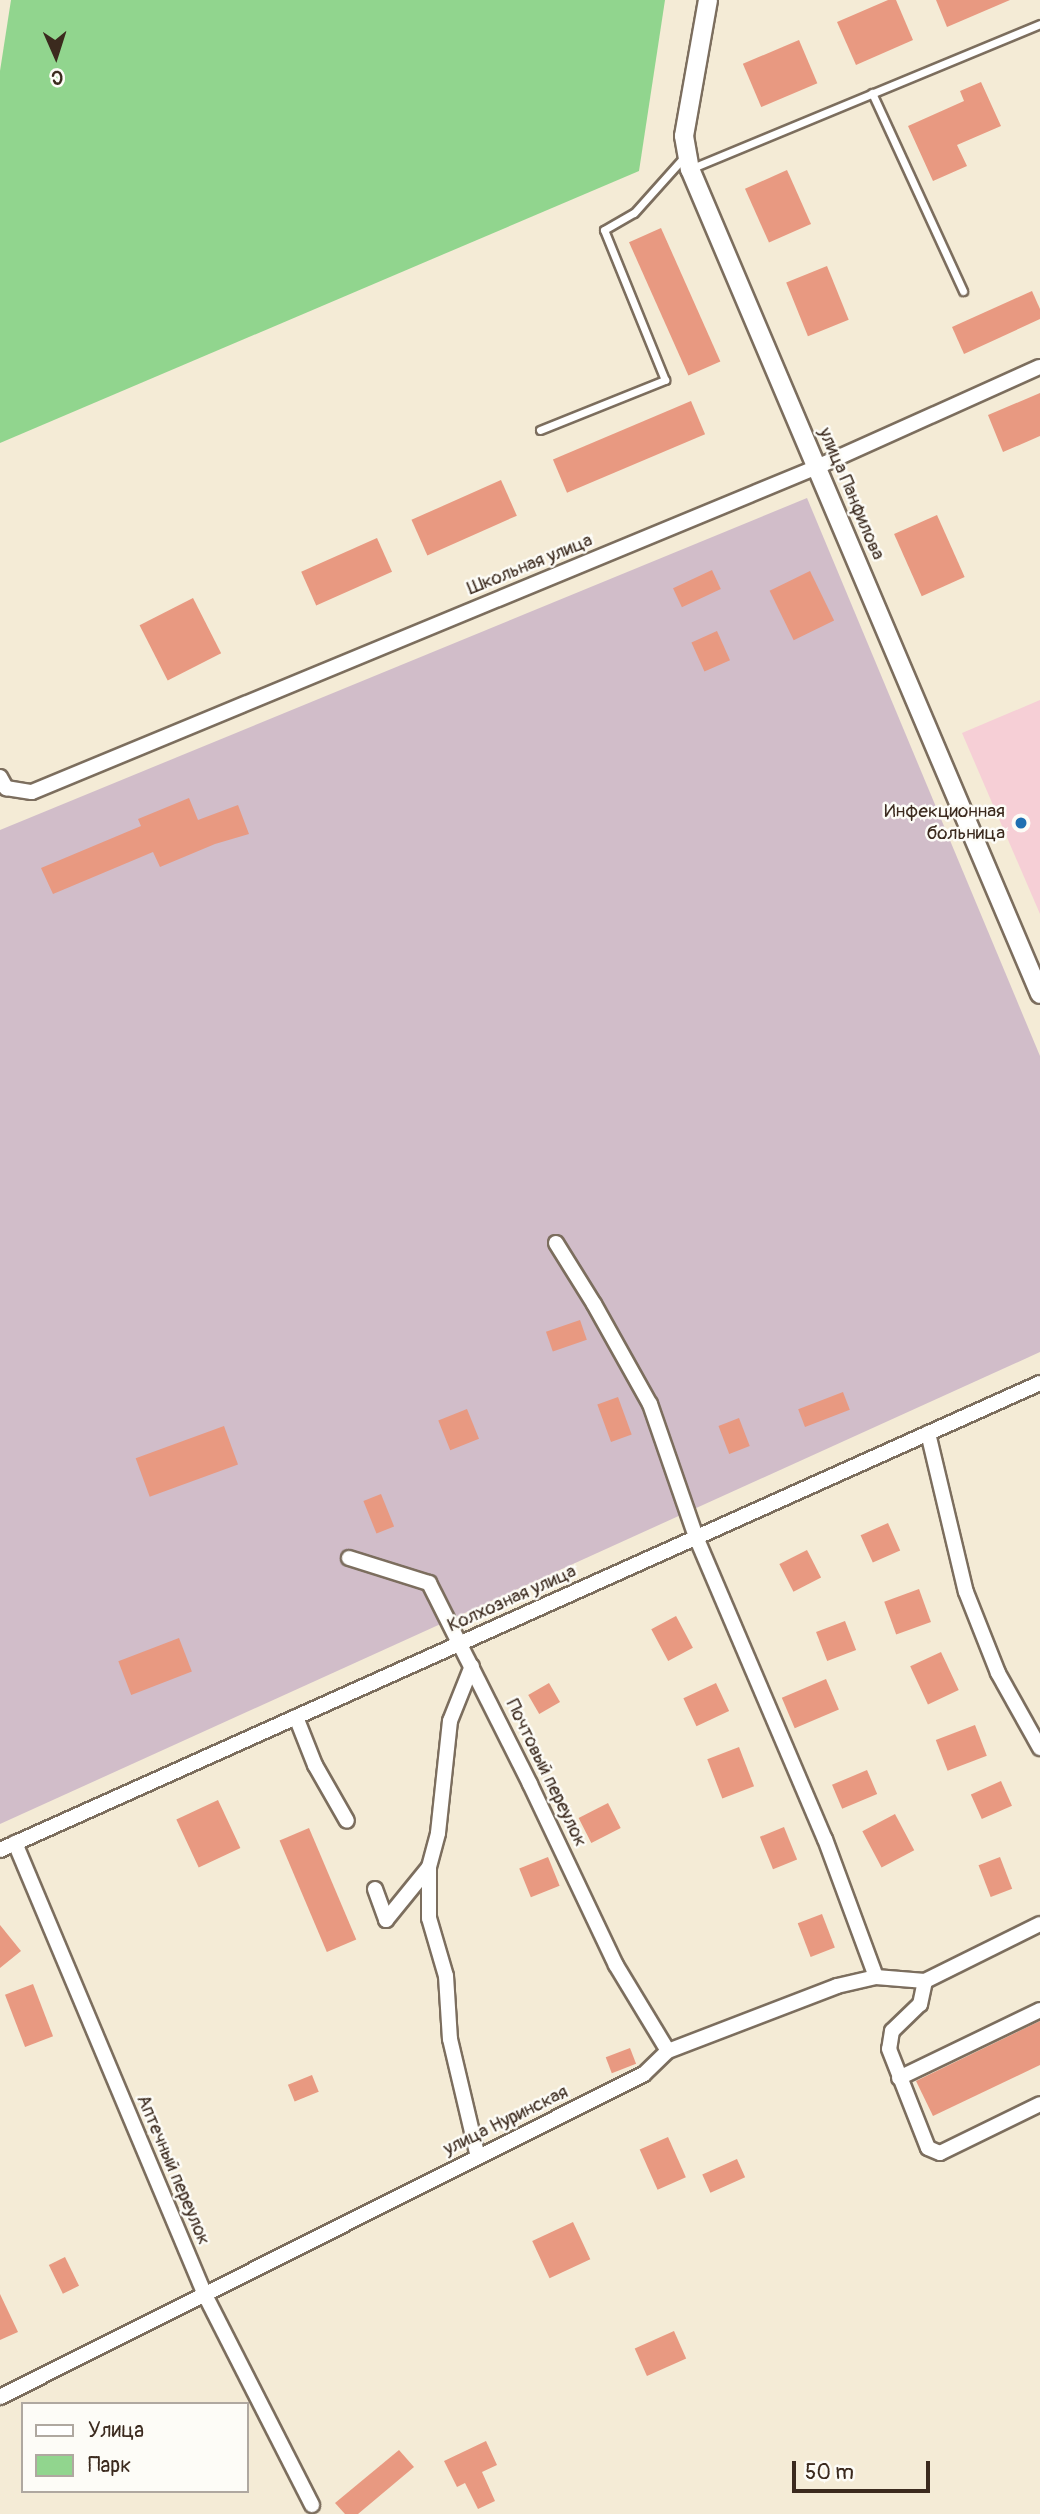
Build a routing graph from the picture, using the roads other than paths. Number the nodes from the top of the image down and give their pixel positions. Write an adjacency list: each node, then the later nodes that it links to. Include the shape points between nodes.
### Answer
1 (708, 0): 4 (street, улица Панфилова, via 684,136)
2 (1040, 24): 3 (lane)
3 (872, 93): 4 (lane); 5 (lane)
4 (688, 162): 7 (lane, via 634,213 604,230 665,380); 8 (street, улица Панфилова)
5 (963, 291)
6 (1040, 367): 8 (street, Школьная улица)
7 (540, 430)
8 (817, 467): 9 (street, Школьная улица, via 32,792 6,788); 10 (street, улица Панфилова)
9 (0, 777)
10 (1040, 994)
11 (556, 1243): 14 (street, via 650,1404)
12 (1040, 1383): 13 (street, Колхозная улица)
13 (928, 1433): 14 (street, Колхозная улица); 19 (street, via 966,1592 998,1673)
14 (696, 1537): 16 (street, Колхозная улица); 26 (street, via 820,1826)
15 (349, 1558): 16 (street, Почтовый переулок, via 429,1583)
16 (461, 1643): 17 (street, Почтовый переулок); 18 (street, Колхозная улица)
17 (472, 1666): 23 (street, via 450,1721 438,1833); 29 (street, Почтовый переулок, via 616,1965)
18 (296, 1717): 20 (street, via 315,1765); 21 (street, Колхозная улица)
19 (1040, 1748)
20 (347, 1821)
21 (15, 1843): 22 (street, Колхозная улица); 33 (street, Аптечный переулок)
22 (0, 1850)
23 (429, 1867): 24 (street, via 386,1920); 32 (street, via 429,1918 446,1976 450,2039)
24 (375, 1889)
25 (1040, 1924): 27 (street)
26 (876, 1977): 27 (street, улица Нуринская); 29 (street, улица Нуринская, via 837,1986)
27 (925, 1981): 30 (street, via 920,2004 892,2031 889,2040)
28 (1040, 2010): 30 (street)
29 (668, 2051): 32 (street, улица Нуринская, via 644,2074)
30 (899, 2078): 31 (street, via 928,2148 935,2152)
31 (1040, 2104)
32 (478, 2157): 33 (street, улица Нуринская)
33 (204, 2292): 34 (street, улица Нуринская); 35 (street, Аптечный переулок)
34 (0, 2397)
35 (312, 2505)

